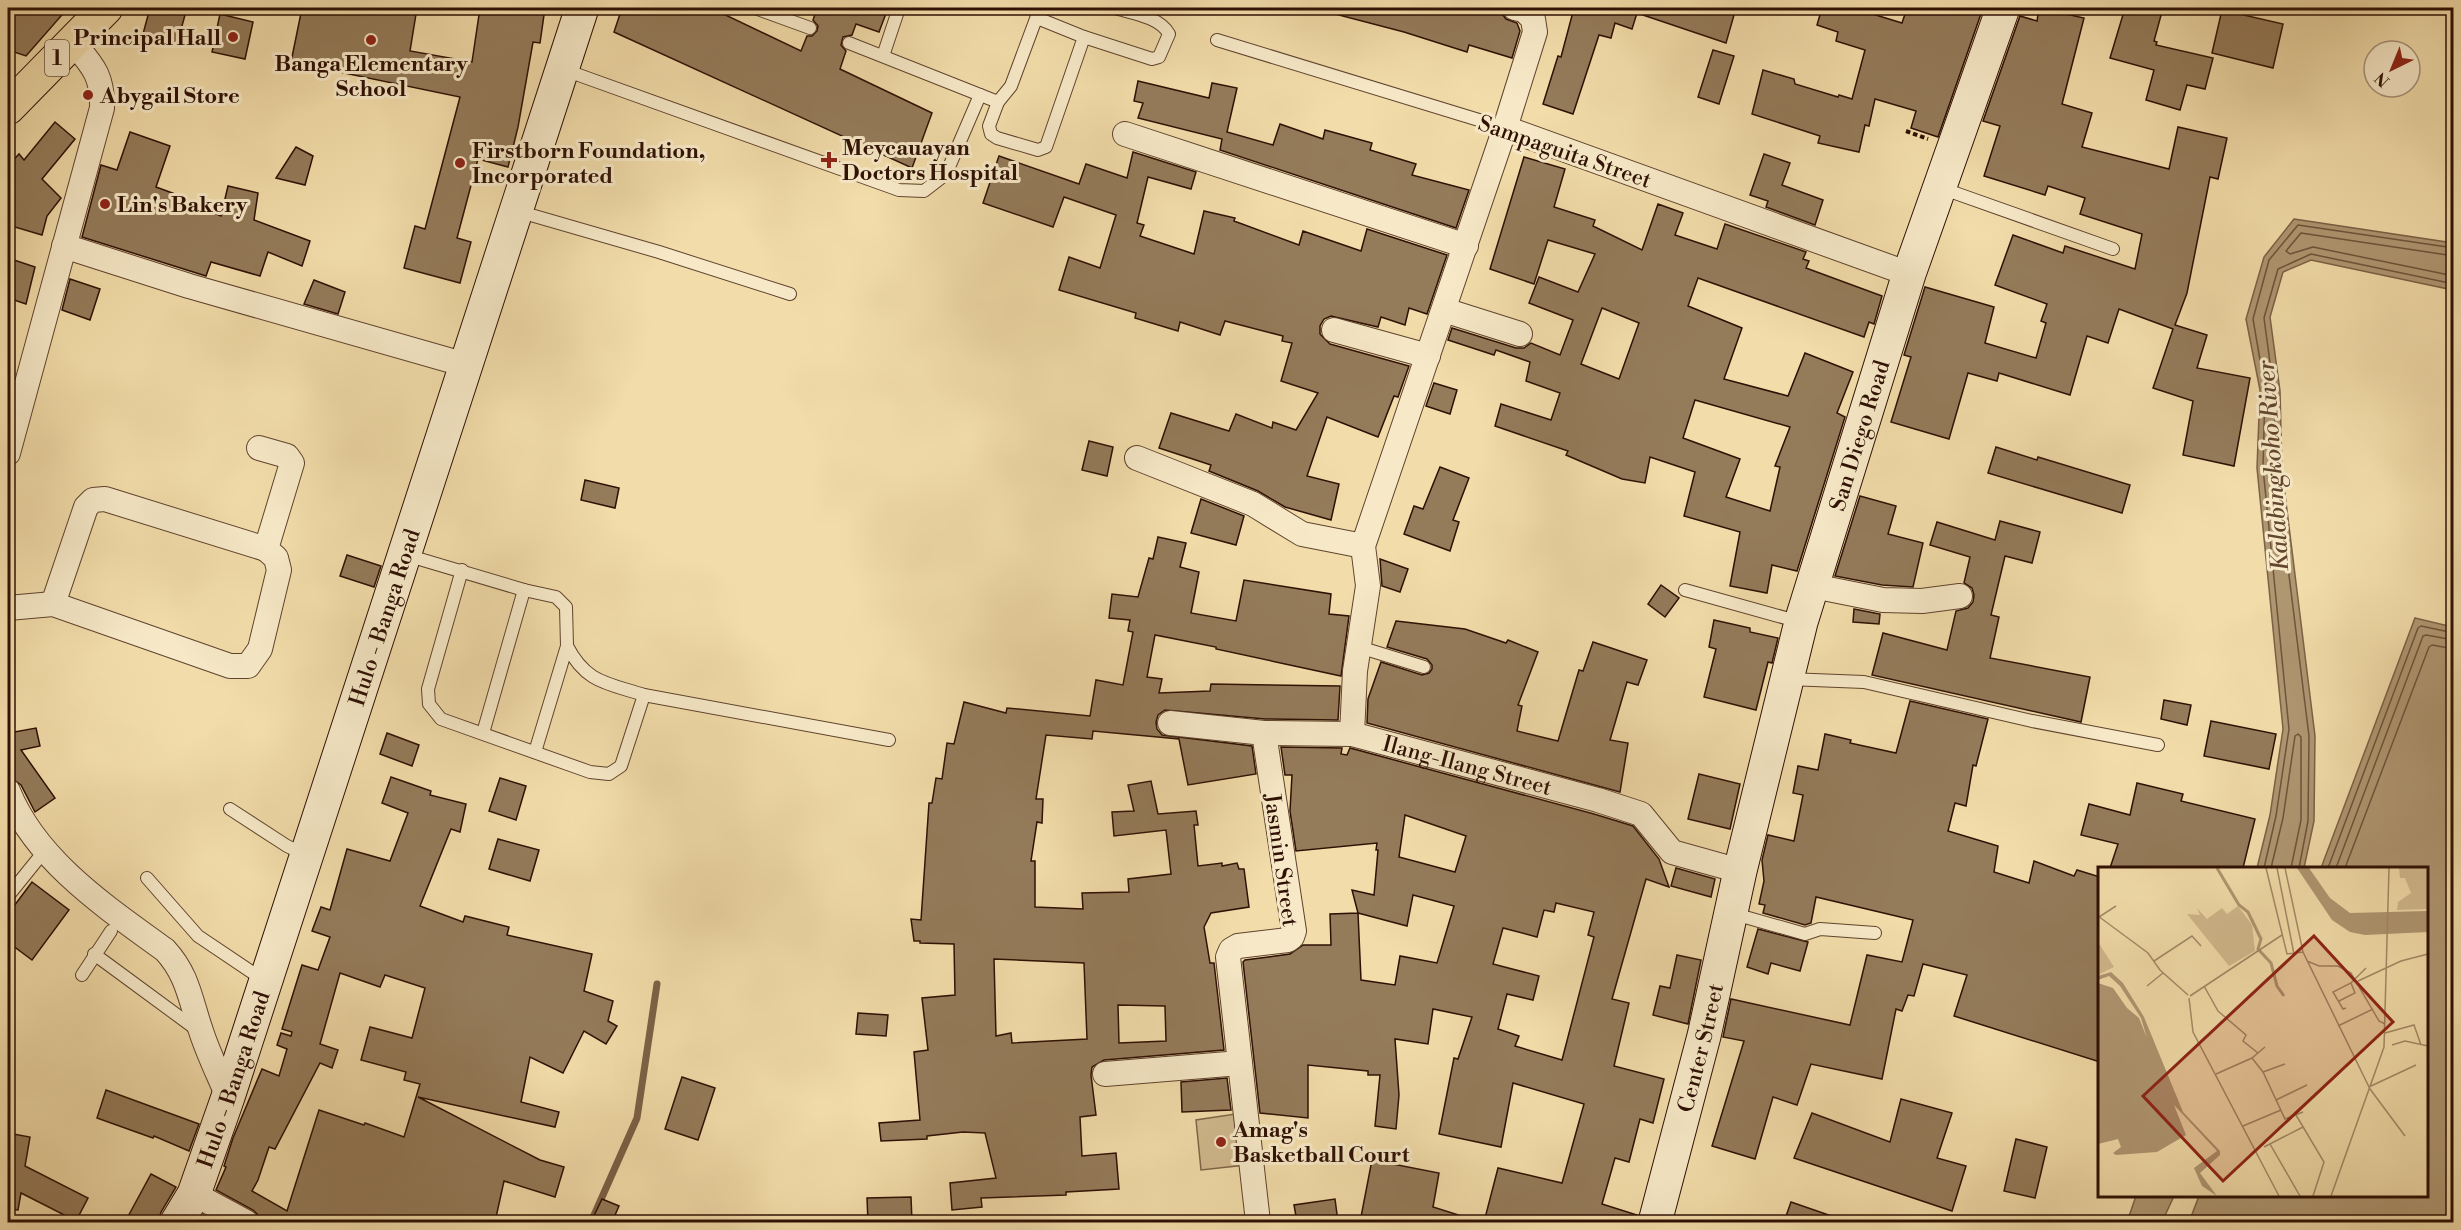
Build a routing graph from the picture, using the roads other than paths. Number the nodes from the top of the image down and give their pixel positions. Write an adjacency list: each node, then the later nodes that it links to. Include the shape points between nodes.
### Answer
1 (106, 8): 12 (highway, 1)
2 (582, 8): 15 (main road, Hulo - Banga Road)
3 (755, 8): 9 (lane)
4 (899, 8): 14 (lane)
5 (1115, 8): 10 (lane, via 1166,28 1168,34 1159,57 1152,59)
6 (1515, 8): 19 (street, via 1533,19 1534,32)
7 (2003, 8): 21 (main road, San Diego Road)
8 (1038, 13): 10 (lane); 17 (lane, via 1011,86)
9 (810, 28)
10 (1084, 37): 17 (lane, via 1046,147 1038,150 991,134 989,126)
11 (1217, 40): 19 (lane, Sampaguita Street)
12 (72, 42): 18 (highway, 1); 23 (street, via 96,70 102,86 102,108)
13 (849, 43): 14 (lane)
14 (883, 56): 16 (lane)
15 (561, 69): 16 (lane, via 899,190 924,191 946,174); 22 (main road, Hulo - Banga Road)
16 (980, 95): 17 (lane)
17 (998, 102)
18 (8, 108)
19 (1505, 128): 24 (street); 26 (street, Sampaguita Street)
20 (1125, 134): 24 (street)
21 (1941, 188): 25 (lane); 26 (main road, San Diego Road)
22 (516, 211): 27 (lane); 32 (main road, Hulo - Banga Road)
23 (64, 246): 32 (street); 34 (street)
24 (1466, 246): 28 (street)
25 (2114, 249)
26 (1909, 274): 40 (main road, San Diego Road)
27 (790, 294)
28 (1444, 310): 30 (street); 31 (street)
29 (1334, 330): 31 (street)
30 (1520, 334)
31 (1428, 356): 36 (street)
32 (466, 365): 38 (main road, Hulo - Banga Road)
33 (259, 448): 37 (street, via 286,456 292,463)
34 (8, 453)
35 (1137, 458): 36 (street, via 1253,504 1302,534)
36 (1363, 546): 48 (street, via 1368,586)
37 (266, 549): 44 (street, via 105,499 93,500 86,507); 44 (street, via 276,558 279,570 260,649 248,666 230,666)
38 (405, 555): 39 (lane); 62 (main road, Hulo - Banga Road)
39 (462, 570): 41 (lane); 53 (lane, via 428,689 429,704 441,718)
40 (1813, 586): 43 (street, via 1883,600 1922,601); 46 (main road, San Diego Road)
41 (524, 590): 47 (lane, via 556,597 566,607); 53 (lane)
42 (1685, 590): 46 (lane)
43 (1960, 596)
44 (53, 604): 45 (street)
45 (8, 608)
46 (1801, 622): 50 (main road, San Diego Road)
47 (567, 646): 51 (lane, via 576,664 595,679); 58 (lane)
48 (1359, 647): 49 (lane); 55 (street)
49 (1424, 667)
50 (1787, 679): 57 (lane, via 1864,682); 63 (main road, San Diego Road)
51 (644, 695): 56 (lane); 58 (lane, via 621,766 609,774 590,772)
52 (1170, 723): 54 (street, Ilang-Ilang Street)
53 (483, 733): 58 (lane)
54 (1264, 733): 55 (street, Ilang-Ilang Street); 73 (street, Jasmin Street, via 1294,931 1288,940 1238,946 1228,957)
55 (1352, 734): 63 (street, Ilang-Ilang Street, via 1641,814 1672,852)
56 (889, 740)
57 (2158, 745)
58 (535, 752)
59 (8, 791): 61 (street, via 23,824)
60 (230, 809): 62 (lane)
61 (46, 849): 65 (lane); 72 (street, via 73,878 165,950 177,964 186,980)
62 (307, 856): 71 (main road, Hulo - Banga Road)
63 (1740, 872): 66 (main road, Center Street)
64 (147, 878): 71 (lane, via 198,936)
65 (8, 896)
66 (1731, 913): 68 (lane, via 1805,934 1820,929); 80 (main road, Center Street, via 1704,1036)
67 (111, 931): 69 (lane)
68 (1875, 933)
69 (94, 954): 70 (lane); 72 (lane)
70 (82, 975)
71 (266, 981): 75 (main road, Hulo - Banga Road)
72 (201, 1032): 75 (street)
73 (1240, 1063): 74 (street); 79 (street, Jasmin Street)
74 (1105, 1074)
75 (228, 1096): 76 (main road, Hulo - Banga Road)
76 (194, 1194): 77 (main road, Hulo - Banga Road); 78 (street)
77 (177, 1222)
78 (246, 1222)
79 (1258, 1222)
80 (1655, 1222)

